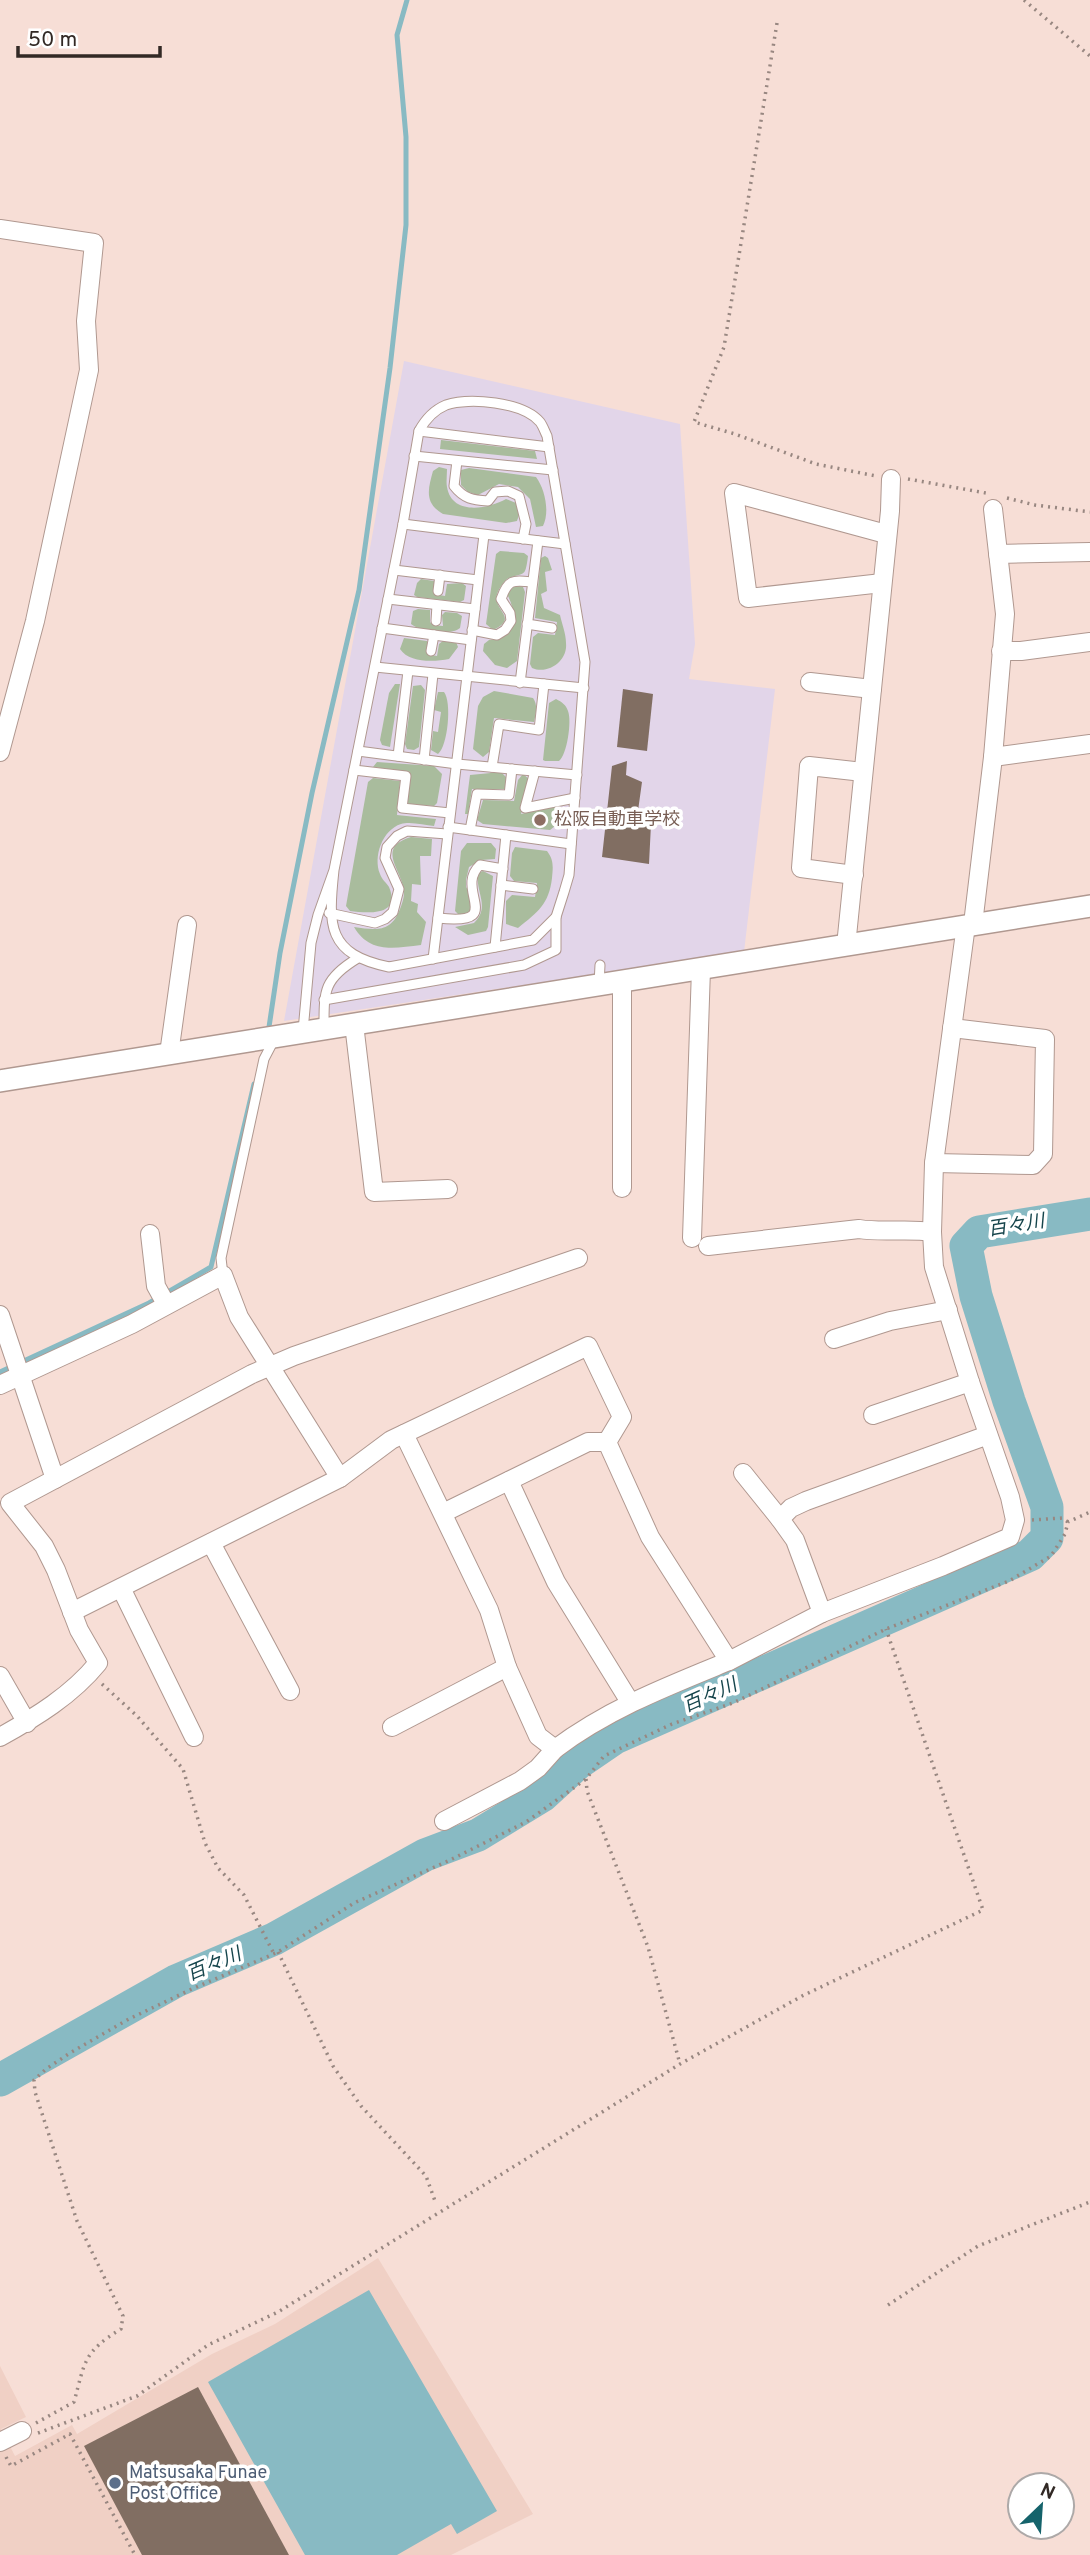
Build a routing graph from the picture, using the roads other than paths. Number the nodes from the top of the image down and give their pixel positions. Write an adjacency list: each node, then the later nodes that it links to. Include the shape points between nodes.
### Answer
1 (0, 229): 46 (street, via 94,243 86,321 89,370 35,621)
2 (419, 431): 3 (lane); 3 (lane, via 443,406 462,401 509,406 539,421); 4 (lane)
3 (549, 447): 6 (lane)
4 (414, 456): 5 (lane); 9 (lane)
5 (457, 461): 6 (lane); 12 (lane, via 454,486 461,496 488,501 495,492 519,496 526,524)
6 (553, 470): 14 (lane)
7 (891, 479): 10 (street)
8 (995, 500): 16 (street)
9 (403, 524): 11 (lane); 17 (lane)
10 (886, 534): 21 (street); 21 (street, via 734,493 748,598)
11 (484, 535): 12 (lane); 19 (lane)
12 (523, 539): 13 (lane)
13 (538, 541): 14 (lane); 20 (lane)
14 (565, 544): 42 (lane, via 585,662)
15 (1090, 552): 16 (street)
16 (998, 554): 34 (street, via 1005,614)
17 (394, 570): 18 (lane); 23 (lane)
18 (440, 575): 19 (lane); 22 (lane)
19 (478, 580): 25 (lane)
20 (533, 582): 27 (lane); 31 (lane, via 517,580 503,592 500,599 511,621 505,630 497,635)
21 (882, 583): 43 (street)
22 (438, 591)
23 (388, 599): 24 (lane); 28 (lane)
24 (437, 605): 25 (lane); 26 (lane)
25 (475, 610): 31 (lane)
26 (436, 621)
27 (527, 624): 29 (lane); 39 (lane)
28 (382, 628): 30 (lane); 35 (lane)
29 (551, 628)
30 (434, 635): 31 (lane); 33 (lane)
31 (472, 635): 38 (lane)
32 (1090, 642): 34 (street)
33 (431, 651)
34 (1001, 651): 48 (street)
35 (374, 667): 36 (lane); 45 (lane)
36 (408, 671): 37 (lane); 47 (lane)
37 (433, 674): 38 (lane); 49 (lane)
38 (466, 678): 39 (lane); 50 (lane)
39 (520, 682): 41 (lane)
40 (810, 682): 43 (street)
41 (544, 684): 42 (lane); 51 (lane, via 538,730 499,724)
42 (584, 688): 56 (lane)
43 (872, 689): 55 (street)
44 (1090, 744): 48 (street)
45 (358, 751): 47 (lane); 53 (lane)
46 (0, 752)
47 (398, 756): 49 (lane)
48 (993, 757): 73 (street)
49 (424, 760): 50 (lane)
50 (457, 764): 51 (lane); 58 (lane)
51 (492, 767): 52 (lane)
52 (512, 769): 54 (lane); 59 (lane, via 509,795 477,794)
53 (354, 770): 58 (lane, via 406,776 402,808); 64 (lane)
54 (535, 771): 56 (lane); 57 (lane, via 525,808)
55 (863, 772): 65 (street); 65 (street, via 809,766 801,868)
56 (577, 775): 57 (lane)
57 (575, 798): 62 (lane)
58 (450, 813): 60 (lane)
59 (470, 830): 60 (lane); 61 (lane)
60 (448, 831): 69 (lane, via 407,831 387,847 385,858 399,888 394,912 385,919 375,923); 71 (lane)
61 (506, 835): 62 (lane); 63 (lane)
62 (571, 844): 70 (lane, via 569,875)
63 (503, 869): 66 (lane); 71 (lane, via 480,865 472,872 477,906 467,919)
64 (334, 870): 69 (lane); 83 (lane, via 311,943)
65 (854, 875): 74 (street)
66 (501, 885): 67 (lane); 75 (lane)
67 (533, 889)
68 (1090, 906): 73 (street)
69 (330, 913): 76 (lane, via 346,951)
70 (556, 916): 75 (lane, via 533,940); 80 (lane, via 556,950 524,965)
71 (438, 918): 77 (lane)
72 (187, 925): 85 (street)
73 (970, 925): 74 (street); 82 (street)
74 (846, 946): 78 (street)
75 (495, 947): 77 (lane)
76 (358, 958): 77 (lane, via 389,967); 80 (lane, via 338,970)
77 (433, 959)
78 (701, 969): 79 (street); 90 (street, via 700,1242 859,1229)
79 (622, 982): 81 (street, via 600,975); 88 (street)
80 (324, 1000): 83 (lane)
81 (354, 1024): 83 (street); 89 (street, via 374,1192)
82 (952, 1028): 87 (street); 87 (street, via 1045,1039 1043,1154 1033,1165)
83 (314, 1031): 84 (street)
84 (275, 1037): 85 (street); 93 (lane, via 264,1059 221,1258)
85 (169, 1054): 86 (street)
86 (0, 1080)
87 (934, 1163): 90 (street)
88 (622, 1188)
89 (448, 1189)
90 (932, 1232): 95 (street, via 934,1267)
91 (150, 1234): 94 (street)
92 (578, 1258): 98 (street)
93 (223, 1275): 94 (street); 98 (street, via 239,1317)
94 (162, 1298): 99 (street, via 132,1324)
95 (948, 1310): 97 (street, via 890,1321); 100 (street)
96 (0, 1315): 99 (street)
97 (834, 1339)
98 (270, 1366): 107 (street); 108 (street)
99 (17, 1368): 101 (street); 108 (street)
100 (970, 1382): 102 (street); 104 (street)
101 (0, 1385)
102 (873, 1415)
103 (404, 1434): 105 (street, via 588,1346 622,1417); 107 (street); 110 (street)
104 (988, 1435): 111 (street, via 806,1501); 115 (street, via 1015,1520 1010,1537)
105 (607, 1442): 109 (street, via 587,1442); 116 (street, via 650,1537)
106 (743, 1473): 111 (street)
107 (340, 1478): 112 (street)
108 (55, 1479): 114 (street, via 10,1503 44,1546)
109 (509, 1481): 110 (street); 120 (street, via 555,1582)
110 (443, 1513): 117 (street, via 489,1610)
111 (780, 1519): 115 (street, via 795,1540)
112 (211, 1543): 113 (street); 119 (street)
113 (121, 1588): 114 (street); 124 (street)
114 (72, 1612): 121 (street, via 98,1663)
115 (822, 1613): 116 (street)
116 (729, 1661): 120 (street)
117 (507, 1667): 122 (street); 125 (street, via 538,1735)
118 (0, 1676): 121 (street)
119 (290, 1691)
120 (630, 1702): 125 (street)
121 (26, 1723): 123 (street)
122 (392, 1727)
123 (0, 1737)
124 (194, 1737)
125 (555, 1749): 126 (street, via 520,1781)
126 (444, 1821)
127 (22, 2431): 128 (street)
128 (3, 2449)

